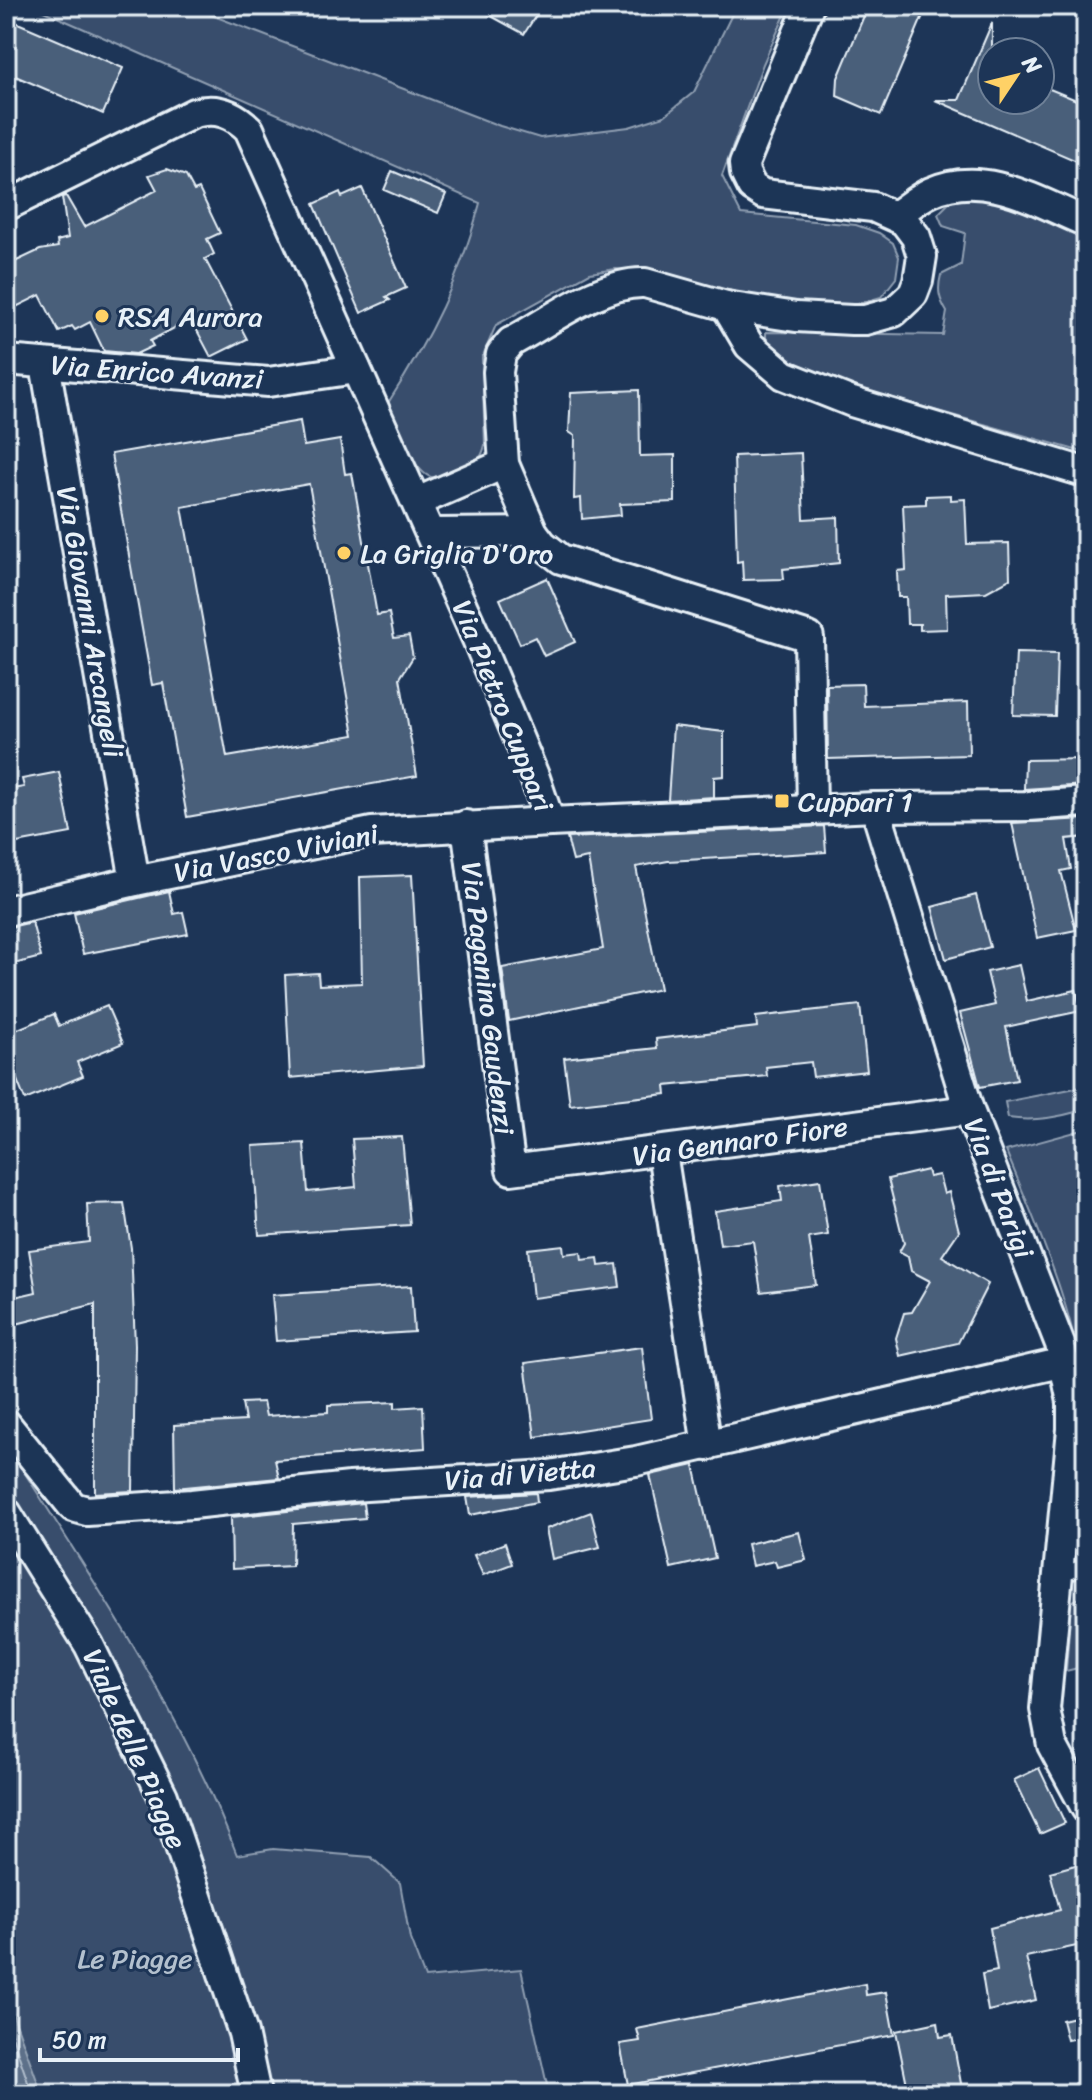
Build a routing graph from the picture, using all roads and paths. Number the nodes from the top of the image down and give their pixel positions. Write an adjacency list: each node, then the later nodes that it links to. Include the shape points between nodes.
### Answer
1 (809, 6): 3 (street, via 744,164 748,180 774,197 873,207)
2 (6, 206): 8 (street, Via Pietro Cuppari, via 194,113 214,110 231,115 252,135)
3 (895, 216): 4 (street, via 931,192 974,183 1003,188); 5 (street, via 916,237 922,263 913,294 894,312 852,320)
4 (1086, 222)
5 (726, 306): 9 (street, via 654,285 631,284 600,293 511,342 501,354 498,372); 10 (street, via 749,345 784,375 852,402)
6 (6, 360): 7 (street, Via Enrico Avanzi)
7 (45, 364): 8 (street, Via Enrico Avanzi, via 268,382); 19 (street, Via Giovanni Arcangeli)
8 (356, 369): 11 (street, Via Pietro Cuppari)
9 (504, 464): 11 (street); 12 (street)
10 (1084, 472)
11 (417, 502): 13 (street, Via Pietro Cuppari)
12 (533, 532): 13 (street); 16 (street, via 561,559 809,637)
13 (431, 533): 17 (street, Via Pietro Cuppari)
14 (1086, 802): 15 (street, Via Pietro Cuppari)
15 (875, 807): 16 (street, Via Pietro Cuppari); 21 (street, Via di Parigi)
16 (812, 810): 17 (street, Via Pietro Cuppari)
17 (550, 822): 18 (street, Via Vasco Viviani)
18 (466, 825): 19 (street, Via Vasco Viviani, via 372,832); 23 (street, Via Paganino Gaudenzi)
19 (135, 881): 20 (street, Via Vasco Viviani)
20 (6, 911)
21 (969, 1110): 22 (street, Via Gennaro Fiore); 24 (street, Via di Parigi)
22 (662, 1152): 23 (street, Via Gennaro Fiore); 26 (street)
23 (511, 1170)
24 (1065, 1362): 26 (street, Via di Vietta); 29 (street, Via di Parigi, via 1073,1414)
25 (6, 1424): 26 (street, Via di Vietta, via 73,1507 87,1511 549,1475)
26 (707, 1446)
27 (6, 1512): 31 (street, Viale delle Piagge, via 89,1645 163,1796 243,2033)
28 (1086, 1567): 29 (lane)
29 (1057, 1575): 30 (street, Via di Parigi, via 1046,1721 1057,1757)
30 (1086, 1808)
31 (256, 2094)

